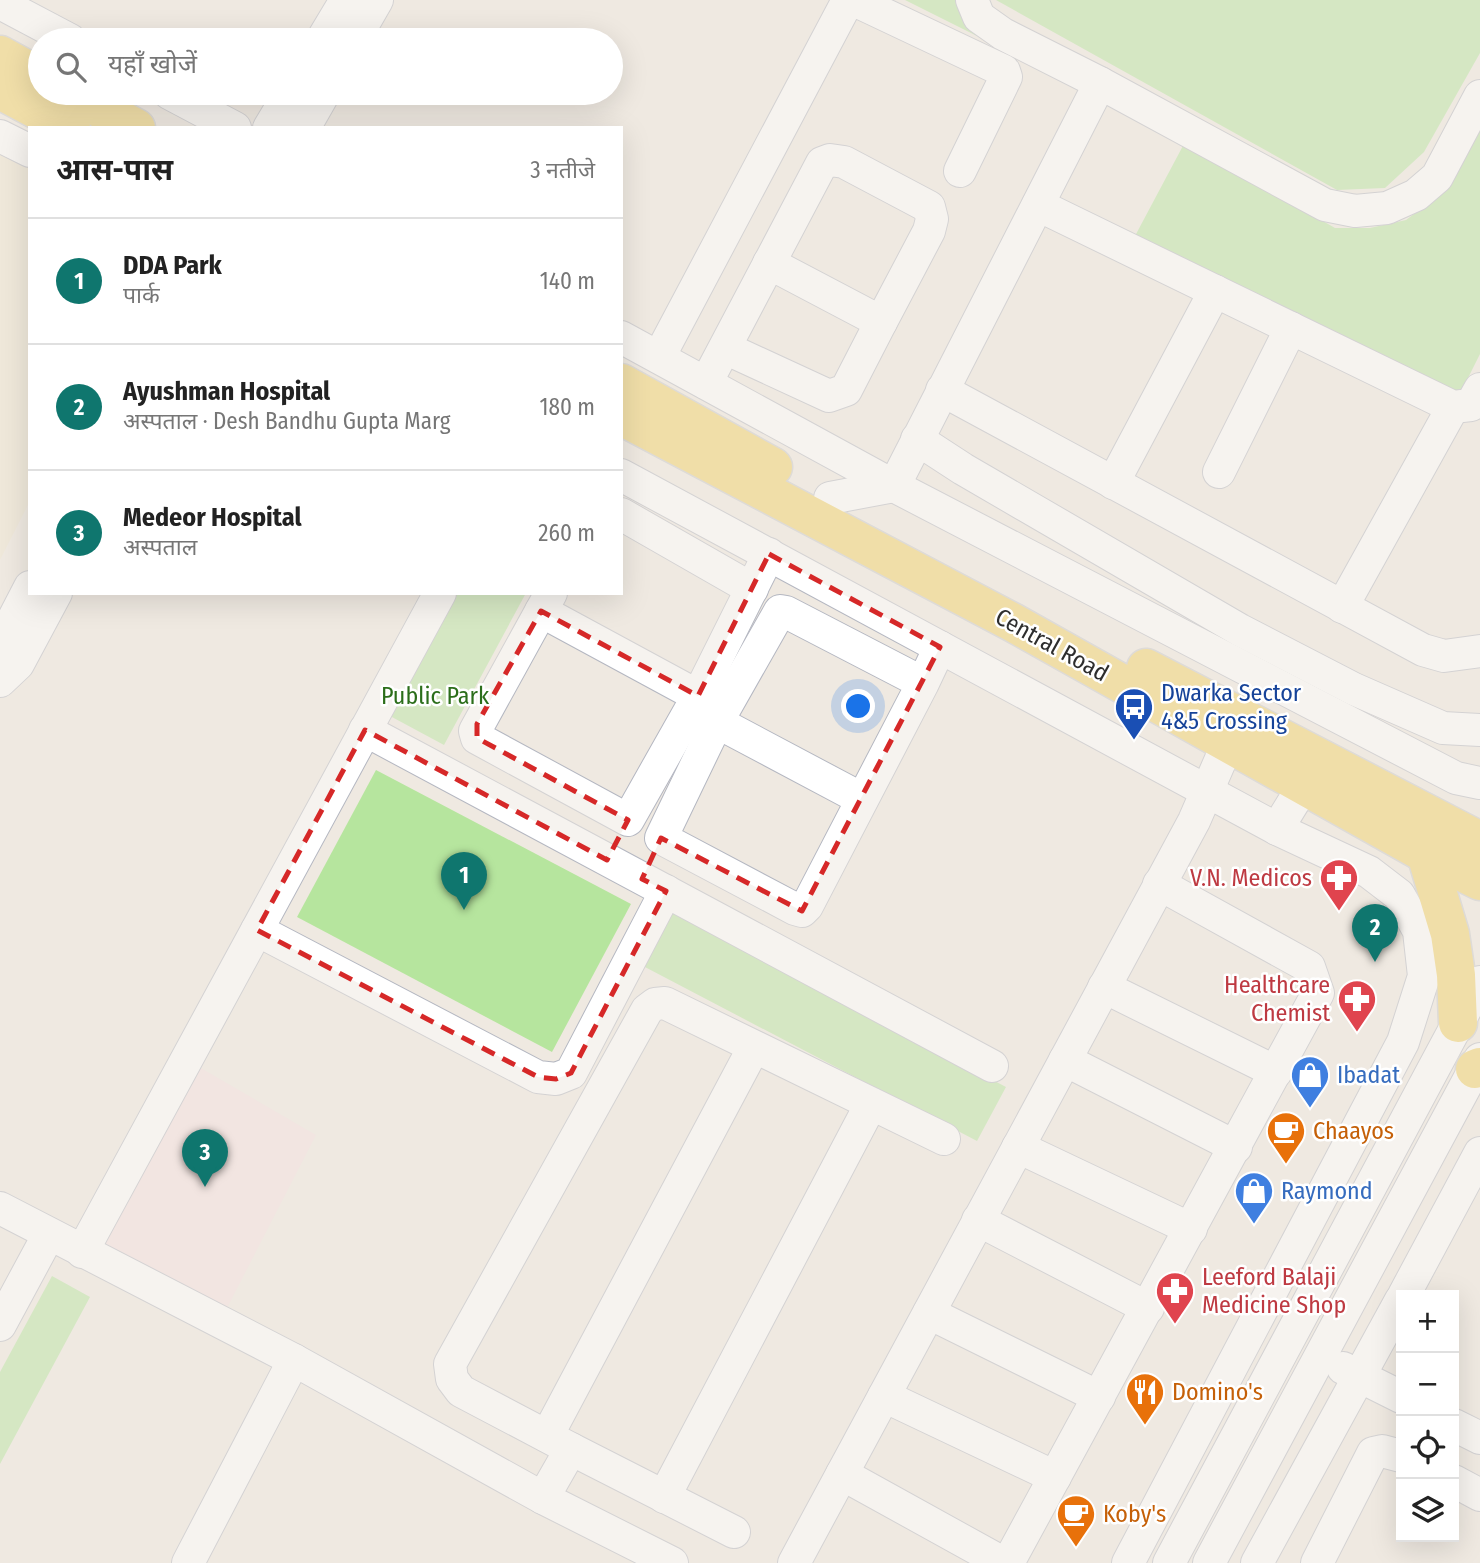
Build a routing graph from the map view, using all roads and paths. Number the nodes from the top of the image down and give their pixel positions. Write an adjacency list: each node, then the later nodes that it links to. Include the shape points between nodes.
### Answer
1 (346, 0): 6 (street)
2 (377, 0): 7 (street)
3 (972, 0): 8 (street, via 979,16)
4 (0, 3): 5 (street)
5 (47, 28)
6 (329, 28)
7 (361, 28)
8 (1016, 40): 10 (street); 12 (street)
9 (0, 55): 11 (main road)
10 (1000, 68): 28 (street, via 1006,76); 36 (street, via 856,1 846,4)
11 (28, 70)
12 (1100, 83): 14 (street, via 1325,205 1355,211 1387,208 1416,195 1437,177); 29 (street)
13 (0, 90): 16 (main road)
14 (1480, 96)
15 (28, 105): 21 (main road)
16 (28, 105)
17 (93, 105): 22 (main road)
18 (192, 105): 23 (street)
19 (283, 105): 24 (street)
20 (317, 105): 25 (street)
21 (67, 126)
22 (132, 126)
23 (231, 126)
24 (271, 126)
25 (305, 126)
26 (0, 136): 27 (street)
27 (28, 150)
28 (960, 171)
29 (1038, 205): 31 (street); 40 (street)
30 (769, 263): 32 (street); 32 (street, via 822,163 844,162 929,207 932,219); 35 (street)
31 (1215, 291): 33 (street); 46 (street)
32 (881, 322): 35 (street, via 846,390 837,395 829,396)
33 (1291, 328): 41 (street); 44 (street)
34 (623, 338): 36 (street)
35 (725, 348): 37 (street)
36 (659, 357): 37 (street)
37 (706, 383): 47 (street)
38 (623, 384): 48 (main road, Central Road)
39 (1480, 389): 41 (street, via 1471,405)
40 (938, 398): 43 (street); 46 (street)
41 (1453, 407): 56 (street)
42 (623, 417): 68 (main road, Central Road, via 1012,622)
43 (918, 439): 47 (street); 57 (street)
44 (1219, 472)
45 (623, 475): 50 (street)
46 (1113, 483): 56 (street)
47 (894, 486): 48 (street); 61 (street)
48 (830, 498): 74 (main road, Central Road)
49 (623, 515): 51 (street)
50 (769, 554): 51 (street); 59 (street)
51 (752, 589): 64 (street)
52 (28, 591): 58 (street)
53 (55, 595): 62 (street, via 18,664)
54 (439, 595): 66 (street)
55 (546, 602): 64 (street); 75 (street, via 477,724 477,738)
56 (1342, 607): 60 (street, via 1423,650 1444,656)
57 (1240, 630): 61 (street); 67 (street, via 1354,689 1443,728)
58 (0, 645)
59 (940, 647): 63 (street); 71 (street)
60 (1480, 651)
61 (1226, 658): 69 (street, via 1457,778)
62 (0, 681)
63 (923, 683): 65 (street, via 780,611); 72 (street)
64 (698, 696): 75 (street)
65 (717, 722): 72 (street); 77 (street)
66 (365, 730): 80 (street); 84 (street)
67 (1480, 730)
68 (1228, 743): 70 (main road, Central Road); 71 (street)
69 (1480, 783)
70 (1304, 785): 76 (street); 79 (main road, Central Road)
71 (1208, 792): 76 (street); 82 (street)
72 (862, 799): 77 (street, via 802,911)
73 (1480, 811): 74 (main road)
74 (1427, 815): 78 (main road, Central Road)
75 (628, 820): 80 (street)
76 (1277, 829): 131 (street, via 1370,872 1399,895 1419,931 1424,976 1404,1042)
77 (661, 838): 83 (street)
78 (1480, 841)
79 (1426, 854): 81 (main road, Central Road); 87 (main road, via 1450,934)
80 (607, 860): 83 (street)
81 (1480, 881)
82 (1159, 884): 86 (street); 92 (street, via 1309,967 1318,993)
83 (654, 885): 91 (street); 93 (street, via 571,1073)
84 (257, 930): 93 (street, via 538,1077); 104 (street)
85 (1480, 982): 87 (street)
86 (1104, 987): 89 (street); 92 (street)
87 (1458, 1023): 132 (street)
88 (754, 1047): 94 (street); 95 (street, via 666,1003 654,1004); 118 (street)
89 (1065, 1060): 97 (street); 98 (street)
90 (1478, 1065): 110 (street)
91 (992, 1066)
92 (1276, 1072): 98 (street)
93 (556, 1079): 95 (street)
94 (871, 1104): 96 (street); 124 (street)
95 (594, 1106): 118 (street, via 450,1364 452,1379 461,1391)
96 (944, 1139)
97 (1018, 1147): 101 (street); 102 (street)
98 (1236, 1147): 102 (street)
99 (1480, 1153): 105 (street)
100 (0, 1208): 103 (street)
101 (978, 1220): 106 (street); 108 (street)
102 (1191, 1229): 106 (street)
103 (49, 1234): 104 (street); 109 (street)
104 (82, 1252): 111 (street)
105 (1407, 1290)
106 (1148, 1308): 115 (street)
107 (1396, 1310): 112 (street)
108 (929, 1313): 114 (street); 115 (street)
109 (0, 1325)
110 (1320, 1357): 112 (street); 133 (street)
111 (294, 1360): 125 (street); 128 (street)
112 (1361, 1376): 113 (street); 134 (street)
113 (1396, 1394)
114 (884, 1396): 120 (street); 121 (street)
115 (1099, 1397): 121 (street)
116 (1459, 1428): 117 (street)
117 (1480, 1438)
118 (559, 1442): 124 (street); 125 (street)
119 (1396, 1455): 135 (street, via 1373,1453)
120 (842, 1474): 127 (street); 130 (street)
121 (1055, 1477): 130 (street)
122 (1459, 1484): 123 (street)
123 (1480, 1495)
124 (664, 1497): 126 (street)
125 (543, 1498): 129 (street)
126 (734, 1532)
127 (803, 1560)
128 (188, 1563)
129 (672, 1563)
130 (1006, 1563)
131 (1128, 1563)
132 (1168, 1563)
133 (1209, 1563)
134 (1257, 1563)
135 (1317, 1563)

